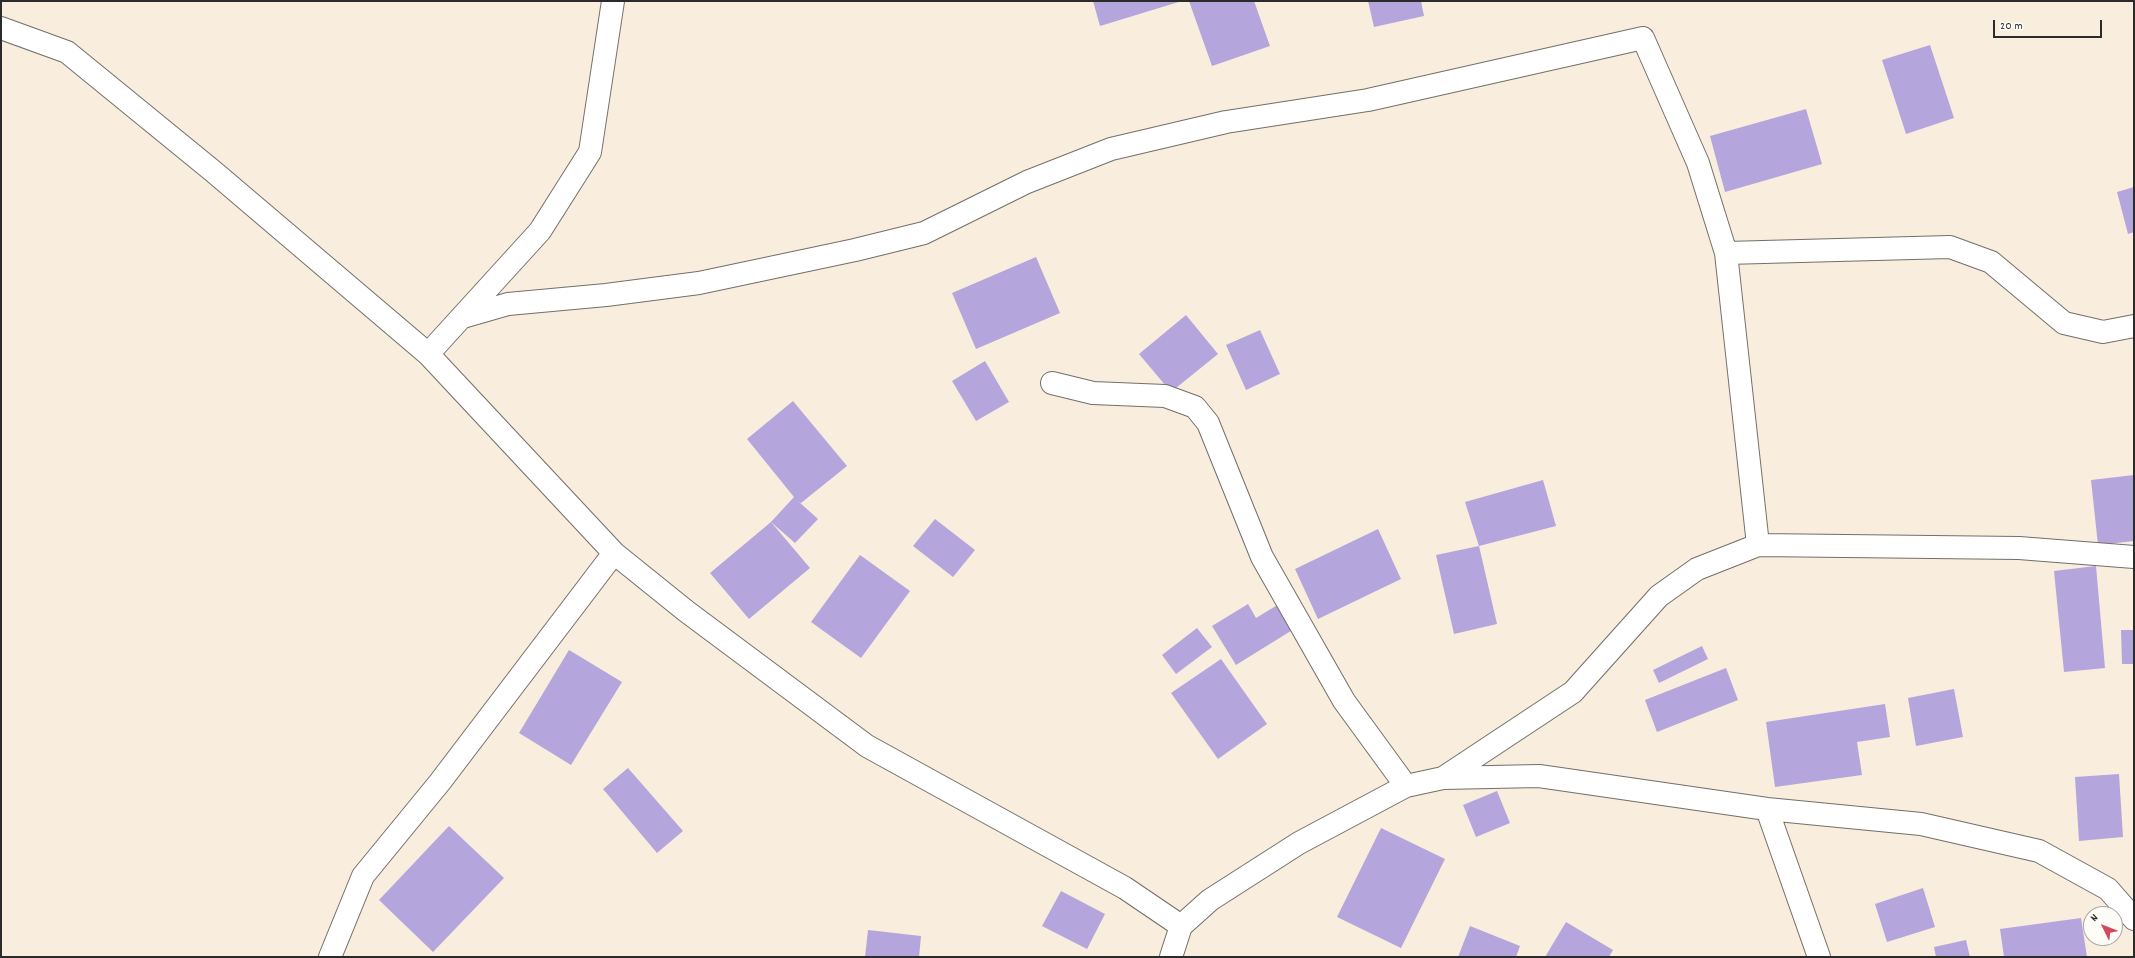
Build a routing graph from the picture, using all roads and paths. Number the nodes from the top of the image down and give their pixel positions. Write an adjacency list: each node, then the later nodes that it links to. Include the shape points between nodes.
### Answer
1 (613, 1): 4 (street, via 590,152 540,231)
2 (1, 28): 6 (street, via 67,52 214,172)
3 (1726, 253): 4 (street, via 1698,163 1644,38 1368,100 1226,122 1111,149 1027,182 924,233 855,250 700,283 508,304); 5 (street, via 1950,247 1991,262 2064,323 2103,332); 8 (street)
4 (463, 317): 6 (street)
5 (2134, 326)
6 (428, 354): 9 (street)
7 (1052, 383): 12 (street, via 1092,393 1165,396 1195,407 1208,423 1262,557 1344,701)
8 (1758, 545): 10 (street, via 2019,548); 11 (street, via 1697,569 1659,596 1573,692)
9 (614, 553): 15 (street, via 686,612 867,746 1125,888); 16 (street, via 440,782 363,876)
10 (2134, 557)
11 (1443, 778): 12 (street); 13 (street, via 1539,776)
12 (1406, 786): 15 (street, via 1299,843 1210,900)
13 (1767, 809): 14 (street, via 1921,824 2038,851 2108,889); 18 (street)
14 (2134, 920)
15 (1181, 926): 17 (street)
16 (330, 957)
17 (1171, 957)
18 (1819, 957)

